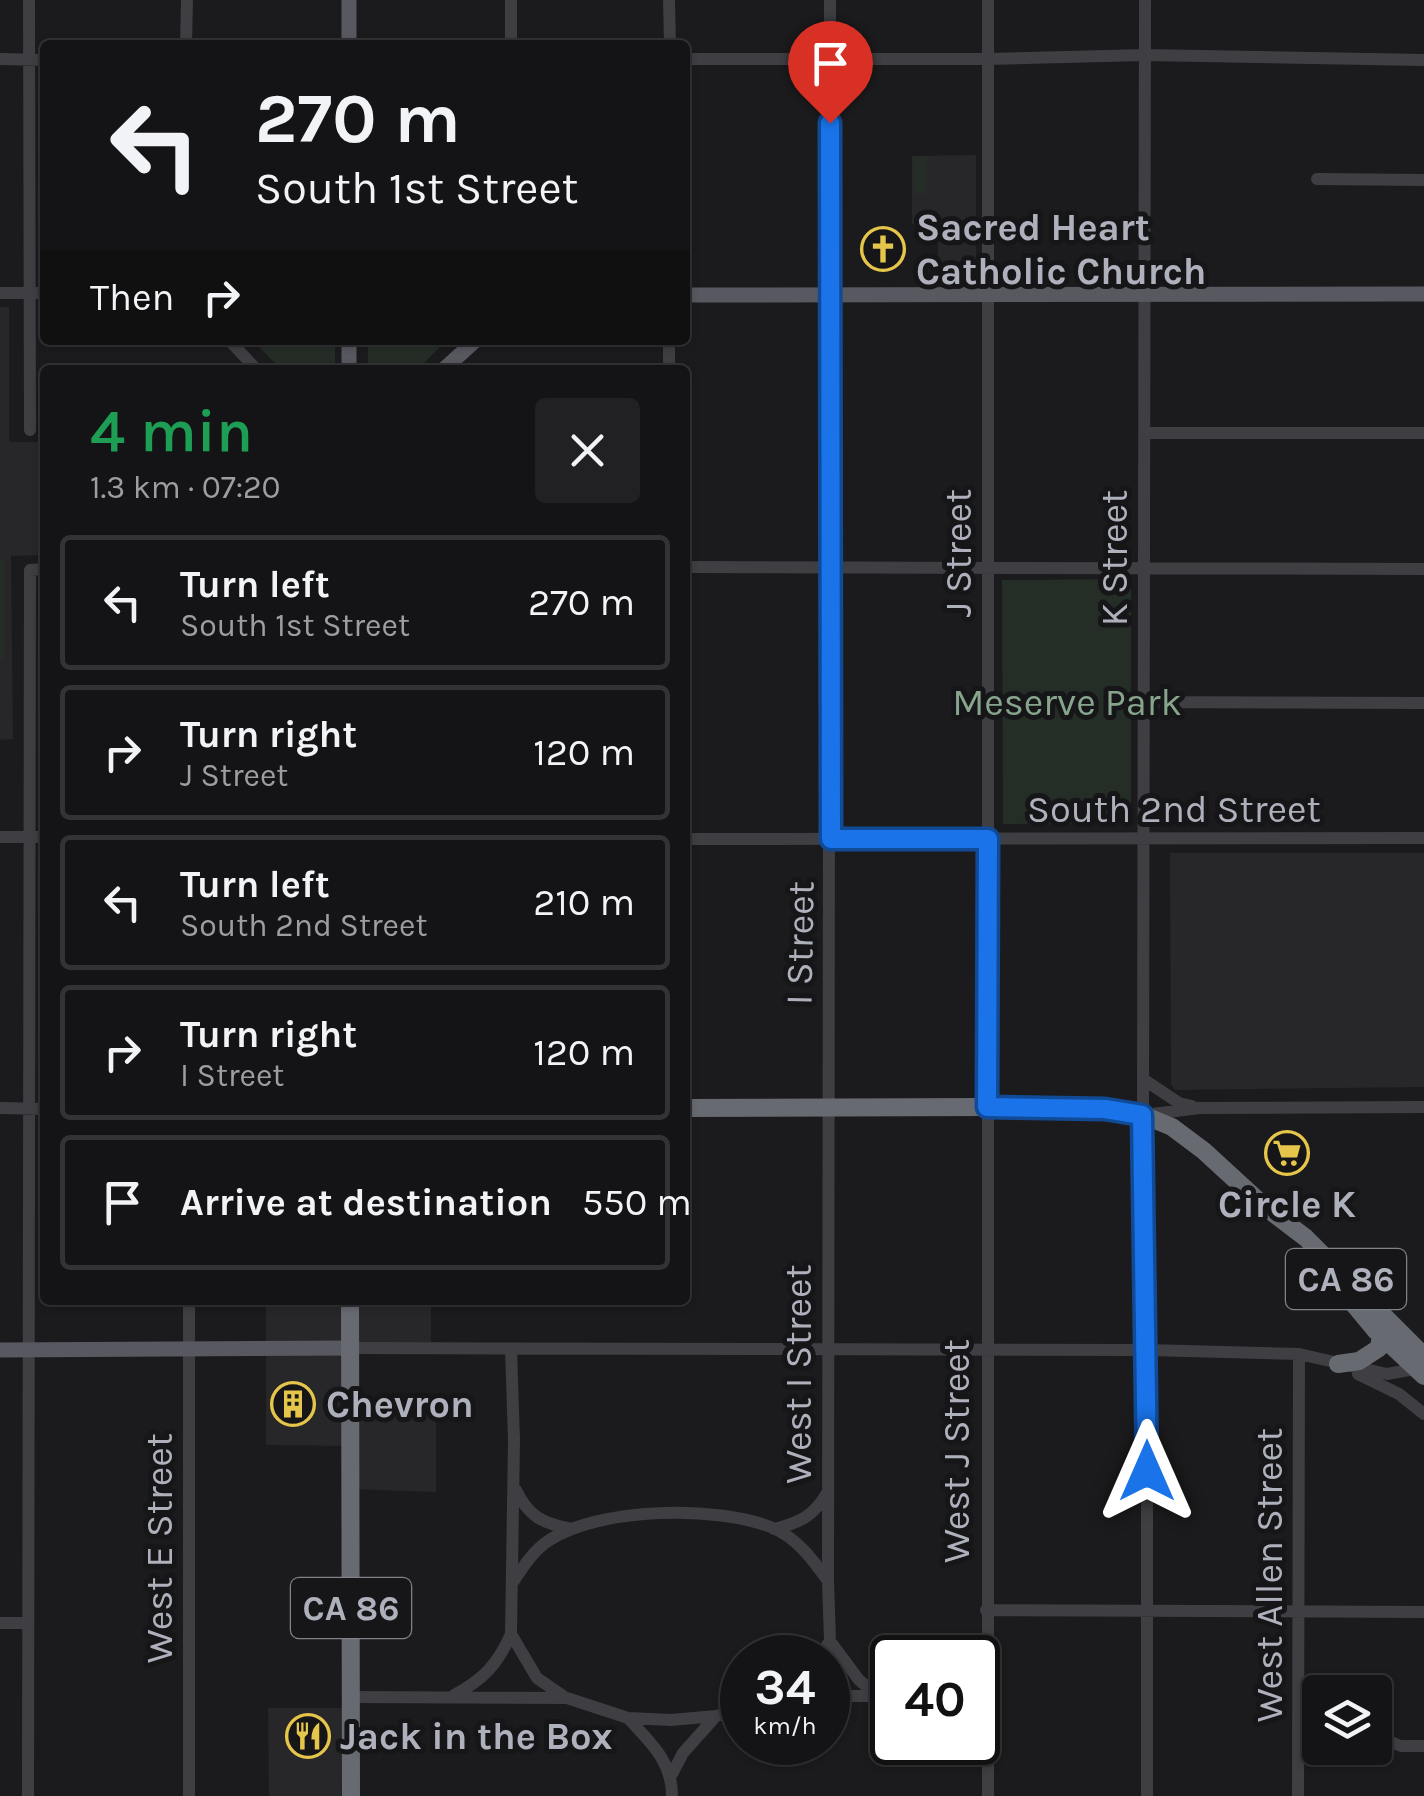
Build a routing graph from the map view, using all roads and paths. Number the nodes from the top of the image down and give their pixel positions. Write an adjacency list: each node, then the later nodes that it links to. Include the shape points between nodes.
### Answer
1 (29, 0): 17 (street)
2 (186, 0): 9 (street)
3 (349, 0): 10 (main road)
4 (512, 0): 11 (street)
5 (669, 0): 12 (street)
6 (830, 0): 14 (street, I Street)
7 (988, 0): 15 (street, J Street)
8 (1146, 0): 13 (street, K Street)
9 (186, 40)
10 (349, 40)
11 (511, 40)
12 (670, 40)
13 (1145, 55): 15 (street); 20 (street); 27 (street, K Street)
14 (830, 59): 15 (street); 19 (street); 30 (street, I Street)
15 (988, 59): 26 (street, J Street)
16 (0, 60): 17 (street)
17 (29, 60): 18 (street); 24 (street)
18 (40, 60)
19 (690, 60)
20 (1424, 60)
21 (1317, 179): 22 (street)
22 (1424, 180)
23 (0, 294): 24 (street)
24 (28, 294): 25 (street); 35 (street)
25 (40, 294)
26 (988, 294): 27 (main road); 30 (main road); 40 (street, J Street)
27 (1145, 294): 28 (main road); 36 (street, K Street)
28 (1424, 294)
29 (690, 295): 30 (main road)
30 (830, 295): 39 (street, I Street)
31 (233, 345): 33 (street)
32 (470, 345): 34 (main road)
33 (252, 365)
34 (448, 365)
35 (30, 430)
36 (1144, 432): 37 (street); 41 (street, K Street)
37 (1424, 433)
38 (690, 567): 39 (street)
39 (830, 567): 40 (street); 50 (street, I Street)
40 (988, 568): 41 (street); 51 (street, J Street)
41 (1144, 568): 43 (street); 44 (street, K Street)
42 (40, 569): 47 (street, via 30,570)
43 (1424, 569)
44 (1144, 702): 45 (street); 52 (street, K Street)
45 (1424, 703)
46 (0, 838): 47 (street)
47 (38, 838): 61 (street)
48 (1424, 838): 52 (street, South 2nd Street)
49 (690, 839): 50 (street, South 2nd Street)
50 (831, 839): 51 (street, South 2nd Street); 59 (street, I Street)
51 (988, 839): 52 (street, South 2nd Street); 54 (street, J Street)
52 (1143, 840): 53 (street, K Street)
53 (1143, 1079): 60 (street); 62 (street, K Street)
54 (987, 1107): 59 (highway, CA 86); 62 (highway, CA 86); 70 (street, West J Street)
55 (1424, 1107): 60 (street)
56 (0, 1108): 61 (street)
57 (40, 1108): 61 (street)
58 (690, 1108): 59 (highway, CA 86)
59 (828, 1108): 67 (street, West I Street)
60 (1199, 1108): 62 (street)
61 (30, 1109): 73 (street)
62 (1142, 1115): 63 (highway, CA 86, via 1204,1151); 74 (street, K Street)
63 (1265, 1207): 66 (highway, CA 86); 77 (highway, CA 86, via 1306,1238)
64 (189, 1305): 68 (street, West E Street)
65 (350, 1305): 69 (highway, CA 86)
66 (1381, 1335): 76 (highway, via 1378,1348); 77 (highway, CA 86)
67 (828, 1347): 70 (street); 71 (street); 80 (street, West I Street)
68 (189, 1348): 69 (main road); 73 (main road); 109 (street, West E Street)
69 (350, 1348): 71 (street); 97 (highway, CA 86)
70 (987, 1348): 74 (street); 85 (street, West J Street)
71 (512, 1349): 79 (street)
72 (0, 1350): 73 (main road)
73 (30, 1350): 90 (street)
74 (1147, 1350): 75 (street); 86 (street, K Street)
75 (1300, 1354): 76 (street); 87 (street, West Allen Street)
76 (1338, 1364): 77 (street, via 1387,1374); 78 (street, via 1400,1394)
77 (1422, 1367)
78 (1424, 1414)
79 (513, 1483): 82 (street, via 526,1511); 84 (street)
80 (829, 1489): 81 (street, via 798,1523); 83 (street, West I Street)
81 (774, 1528): 82 (street, via 672,1512); 83 (street)
82 (572, 1529): 84 (street, via 528,1559)
83 (828, 1581): 92 (street, West I Street)
84 (512, 1584): 91 (street)
85 (986, 1610): 86 (street); 93 (street, West J Street)
86 (1148, 1612): 87 (street); 113 (street, K Street)
87 (1299, 1612): 88 (street); 102 (street, West Allen Street)
88 (1424, 1612)
89 (0, 1623): 90 (street)
90 (26, 1623): 108 (street)
91 (511, 1634): 96 (street, via 481,1681); 98 (street, via 537,1678)
92 (830, 1635)
93 (985, 1635)
94 (850, 1668): 95 (street)
95 (870, 1687)
96 (452, 1696): 97 (street); 98 (street)
97 (350, 1698): 110 (highway, CA 86)
98 (567, 1698): 101 (street)
99 (720, 1715): 100 (street)
100 (716, 1716): 101 (street); 107 (street)
101 (628, 1718): 107 (street)
102 (1298, 1731): 103 (street); 114 (street, West Allen Street)
103 (1302, 1731)
104 (1392, 1743): 105 (street)
105 (1424, 1746)
106 (986, 1765): 112 (street, West J Street)
107 (672, 1774): 111 (street)
108 (28, 1796)
109 (189, 1796)
110 (351, 1796)
111 (672, 1796)
112 (988, 1796)
113 (1147, 1796)
114 (1298, 1796)

